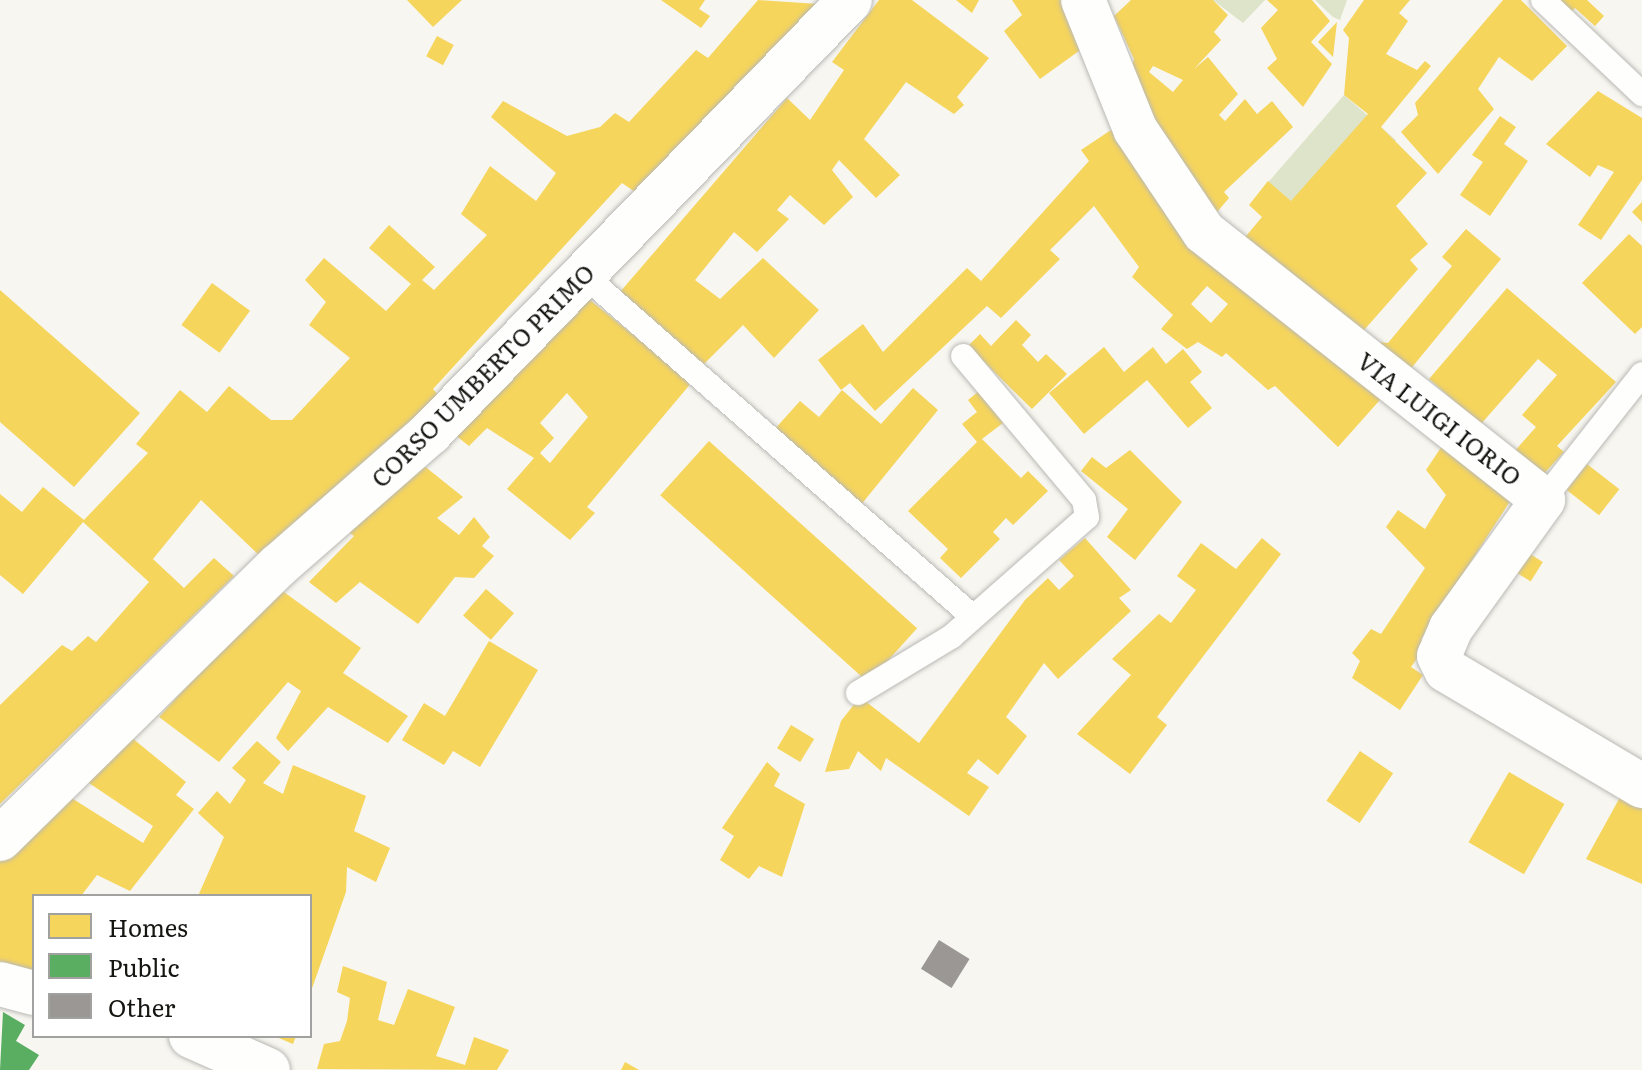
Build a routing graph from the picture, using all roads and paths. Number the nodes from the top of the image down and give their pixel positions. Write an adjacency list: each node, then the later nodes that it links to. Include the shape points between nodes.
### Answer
1 (1083, 0): 8 (street, VIA LUIGI IORIO, via 1135,129 1204,232)
2 (1543, 0): 4 (lane)
3 (841, 3): 5 (street, CORSO UMBERTO PRIMO)
4 (1642, 94)
5 (584, 275): 9 (lane); 12 (street, CORSO UMBERTO PRIMO, via 430,433 278,566)
6 (963, 356): 9 (lane, via 1084,500 1087,517)
7 (1642, 374): 8 (lane)
8 (1543, 500): 11 (street, VIA LUIGI IORIO, via 1439,656 1459,683)
9 (972, 616): 10 (lane)
10 (858, 693)
11 (1642, 786)
12 (0, 839)
13 (0, 984): 14 (street)
14 (32, 992)
15 (196, 1038): 16 (street)
16 (268, 1070)

